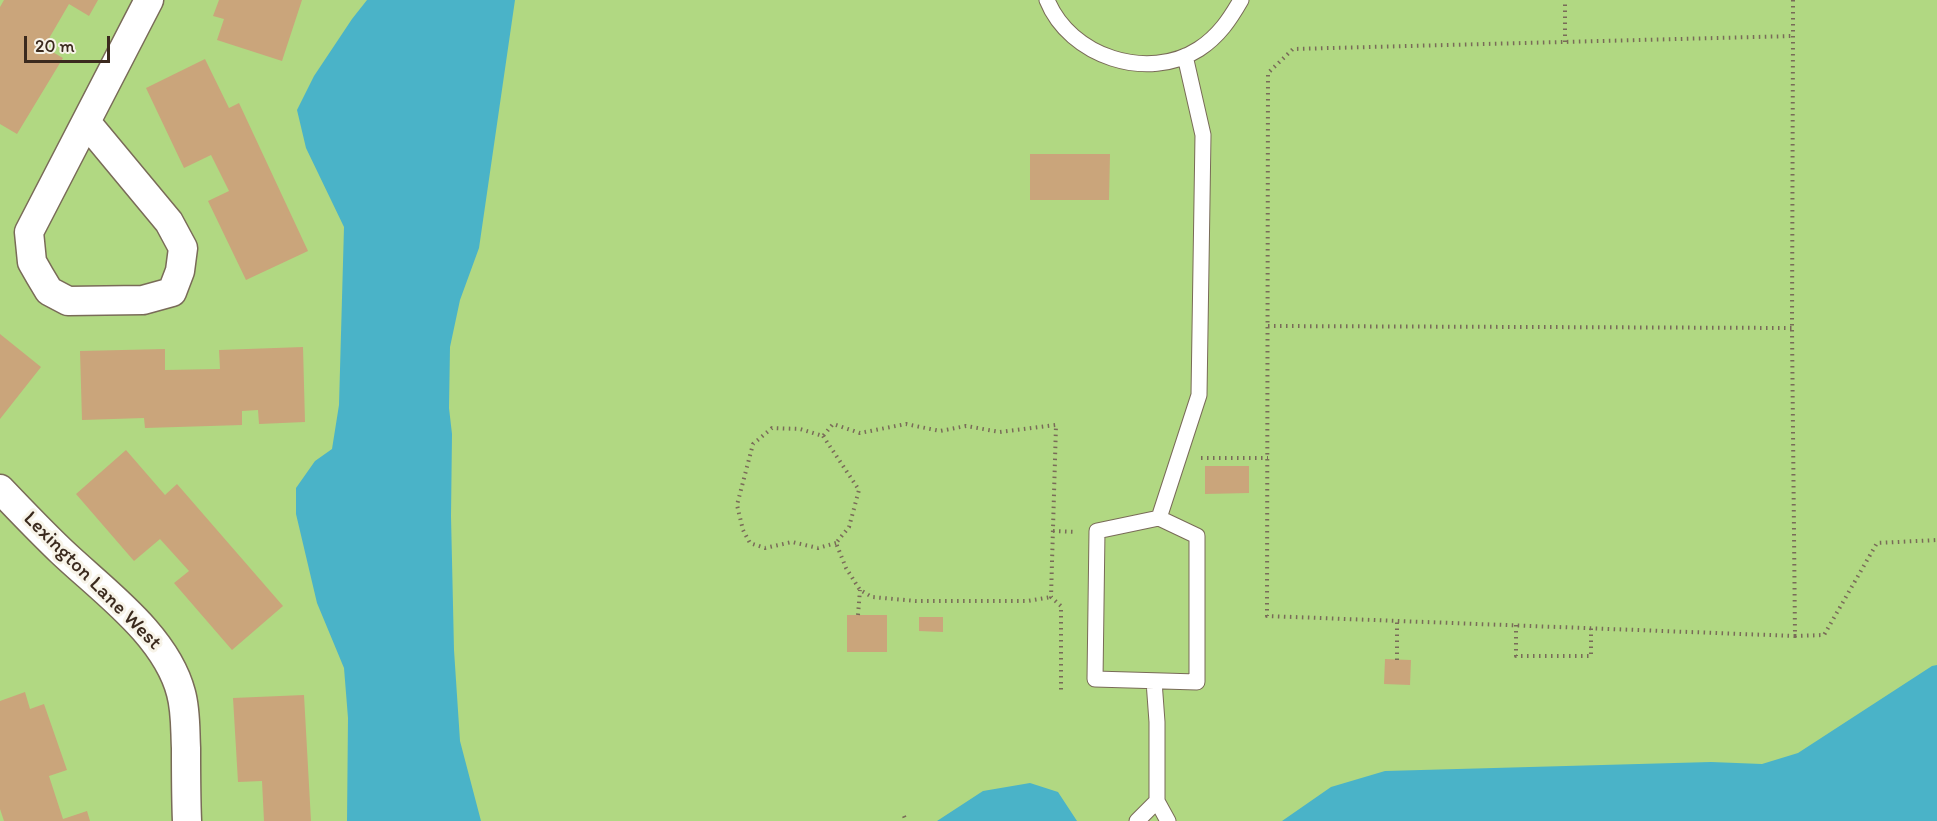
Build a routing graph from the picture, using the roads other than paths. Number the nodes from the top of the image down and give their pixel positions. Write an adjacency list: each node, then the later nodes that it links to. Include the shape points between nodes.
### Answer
1 (149, 0): 5 (street)
2 (1047, 0): 4 (lane, via 1063,26 1096,53 1129,63 1158,63)
3 (1241, 0): 4 (lane, via 1225,27 1200,49)
4 (1185, 56): 7 (lane, via 1203,135 1199,395)
5 (86, 122): 5 (street, via 29,232 32,262 49,291 68,301 143,300 172,292 183,248 169,222)
6 (0, 489): 10 (street, Lexington Lane West, via 150,636 175,673 185,716)
7 (1159, 518): 8 (lane, via 1197,537 1197,682); 8 (lane, via 1097,531 1095,679)
8 (1154, 681): 9 (lane)
9 (1157, 801): 11 (lane); 12 (lane)
10 (187, 821)
11 (1137, 821)
12 (1168, 821)

